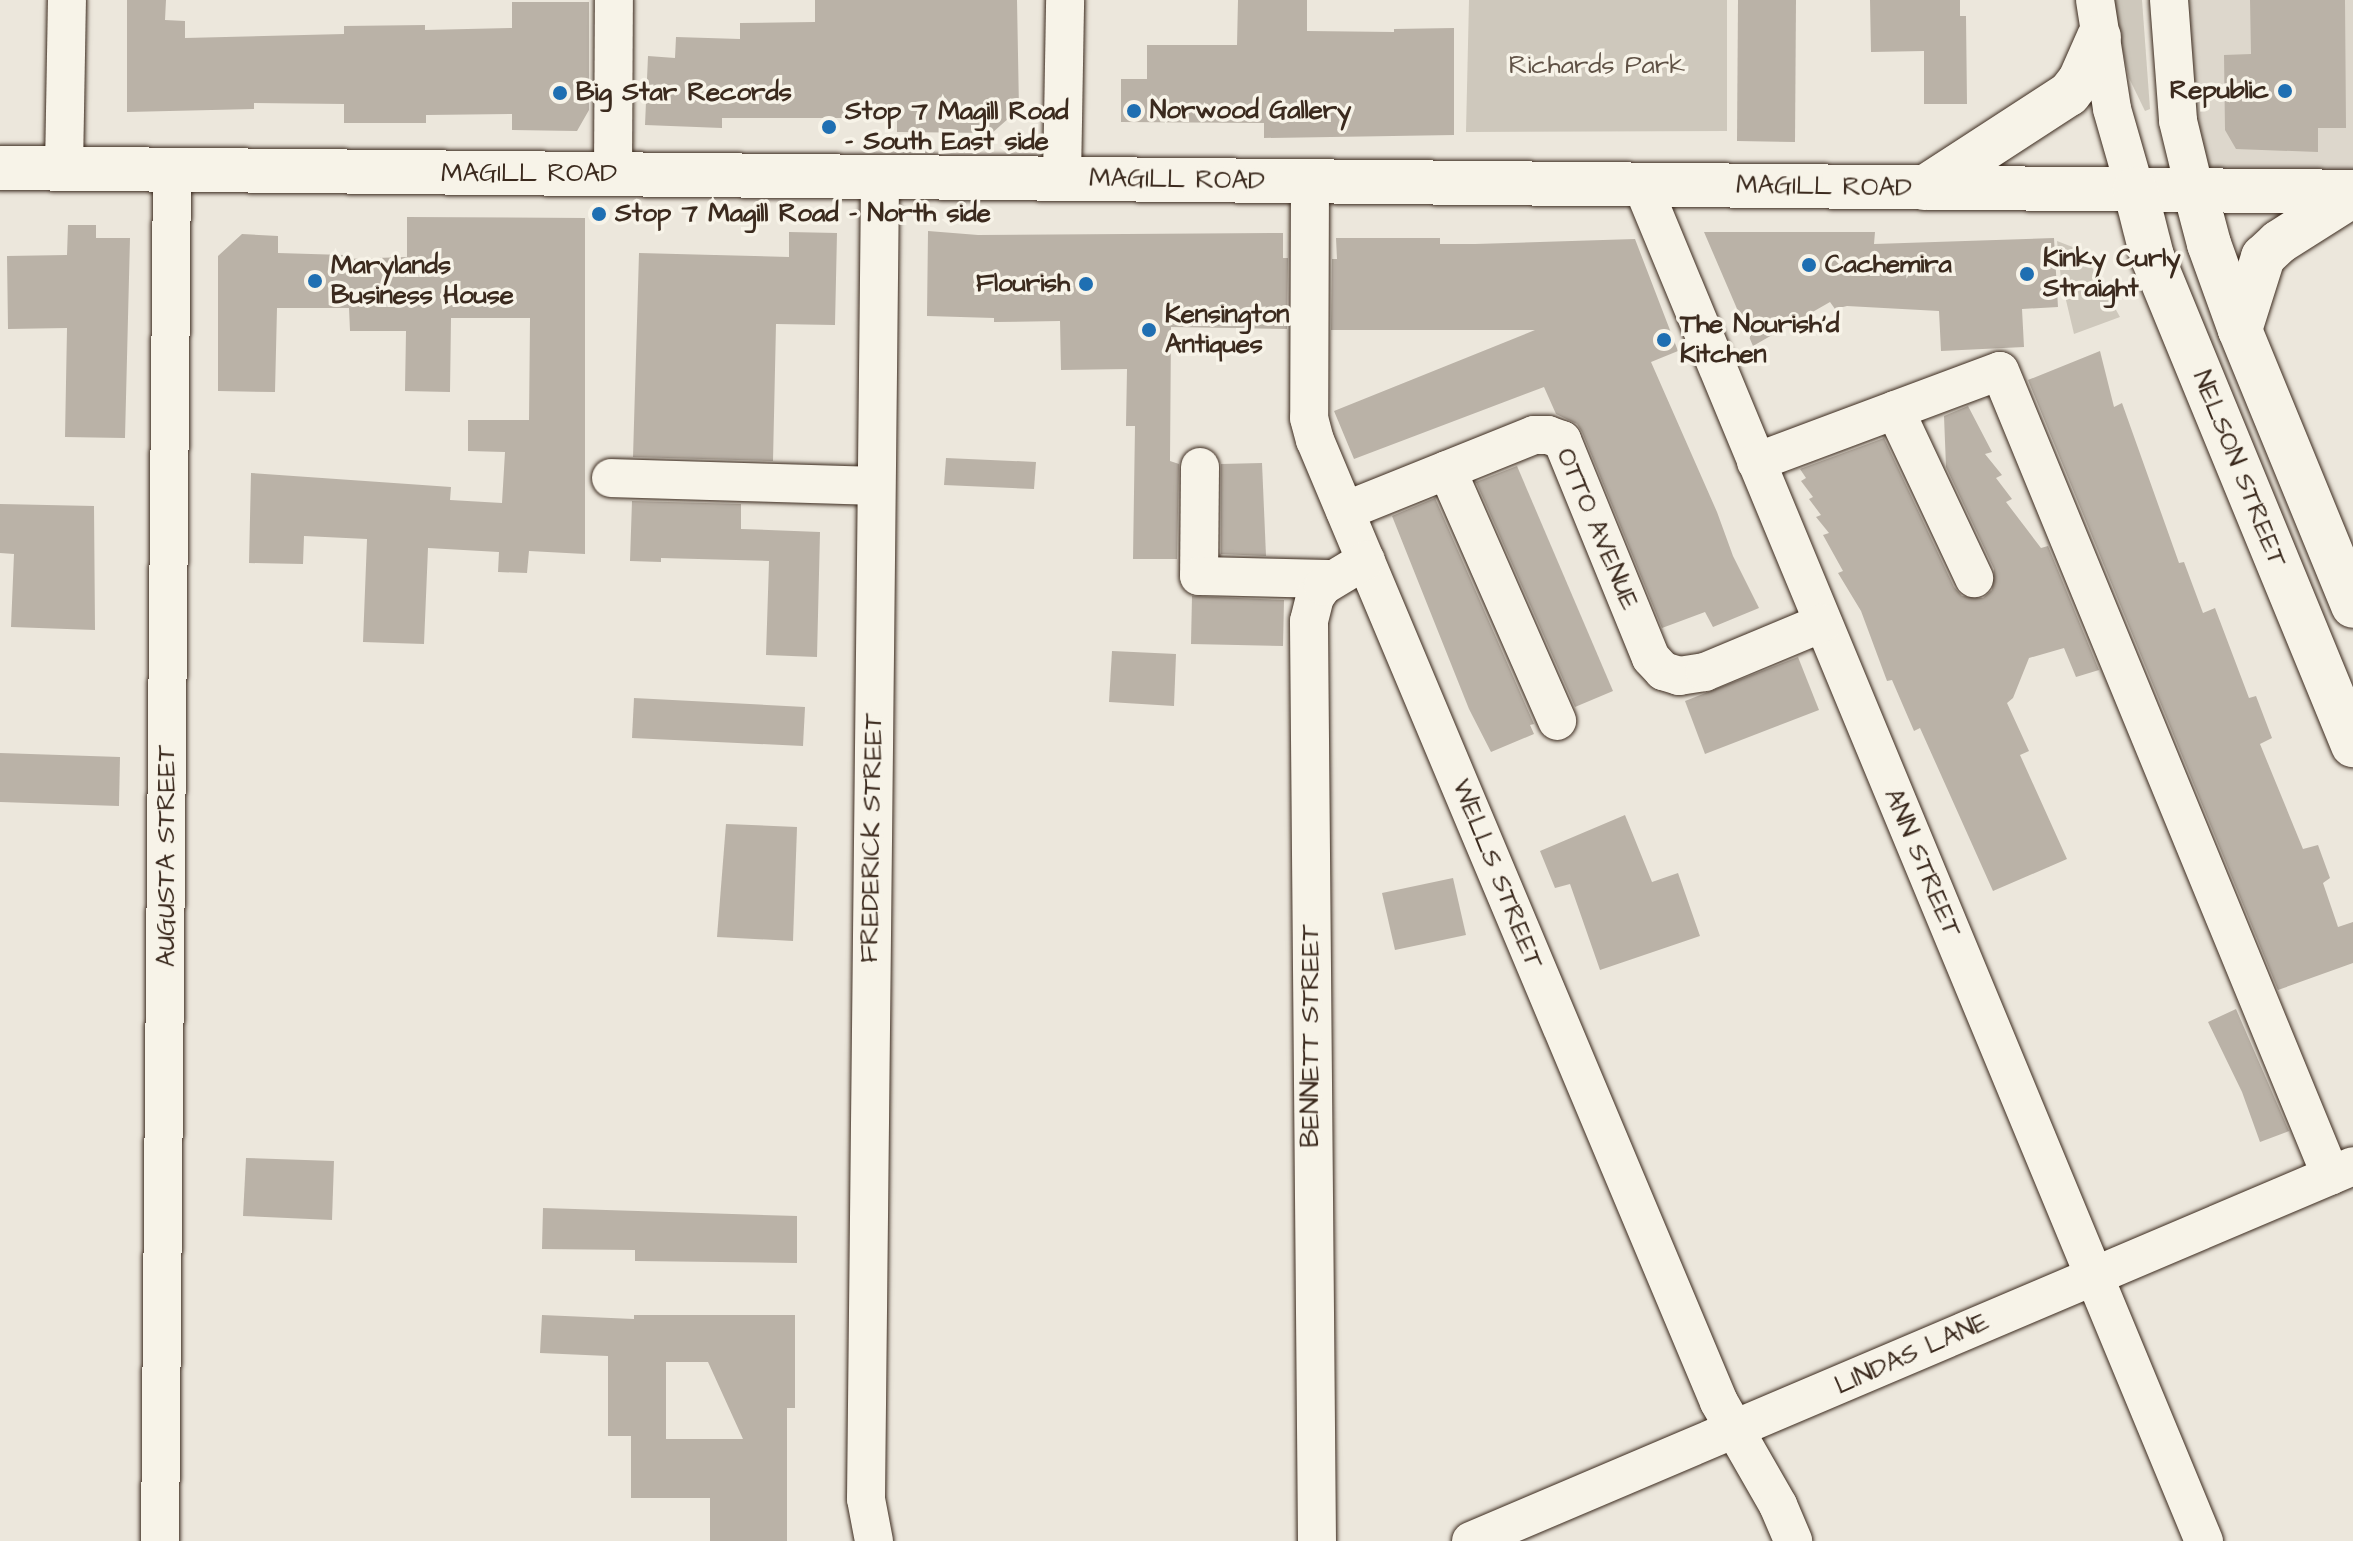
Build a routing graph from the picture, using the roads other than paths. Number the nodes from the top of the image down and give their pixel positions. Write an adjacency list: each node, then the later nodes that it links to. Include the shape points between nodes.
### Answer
1 (67, 0): 7 (street)
2 (614, 0): 9 (street)
3 (1065, 0): 11 (street)
4 (2169, 0): 16 (street, via 2178,121)
5 (2097, 18): 14 (main road, via 2080,80 2069,94); 15 (street, via 2114,121)
6 (0, 168): 7 (main road, MAGILL ROAD)
7 (64, 169): 8 (main road, MAGILL ROAD)
8 (172, 170): 9 (main road, MAGILL ROAD); 37 (street, AUGUSTA STREET)
9 (613, 174): 10 (main road, MAGILL ROAD)
10 (880, 177): 11 (main road, MAGILL ROAD); 24 (street, FREDERICK STREET)
11 (1062, 179): 12 (main road, MAGILL ROAD)
12 (1310, 182): 13 (main road, MAGILL ROAD); 25 (street, WELLS STREET, via 1309,418)
13 (1642, 185): 14 (main road, MAGILL ROAD); 20 (street, ANN STREET)
14 (1924, 188): 15 (main road, MAGILL ROAD)
15 (2135, 189): 16 (main road, MAGILL ROAD); 32 (main road, NELSON STREET, via 2152,256)
16 (2195, 191): 17 (main road, MAGILL ROAD); 18 (main road, NELSON STREET)
17 (2353, 193): 18 (main road, via 2263,257)
18 (2240, 330): 29 (main road, NELSON STREET)
19 (1895, 410): 20 (street); 27 (street); 33 (street, via 2000,371)
20 (1756, 462): 30 (street, ANN STREET)
21 (1200, 467): 28 (street, via 1199,576)
22 (1447, 470): 25 (street, OTTO AVENUE); 30 (street, OTTO AVENUE, via 1534,435 1562,440 1651,658 1663,671 1679,676 1705,672); 31 (street)
23 (611, 478): 24 (street)
24 (876, 486): 36 (street, FREDERICK STREET)
25 (1345, 511): 26 (street, WELLS STREET)
26 (1366, 560): 28 (street); 35 (street, WELLS STREET, via 1588,1095)
27 (1974, 578)
28 (1330, 579): 40 (street, BENNETT STREET, via 1315,597 1309,621)
29 (2353, 606)
30 (1822, 623): 34 (street, ANN STREET)
31 (1557, 721)
32 (2353, 745)
33 (2342, 1171): 34 (street, LINDAS LANE)
34 (2093, 1275): 35 (street, LINDAS LANE); 43 (street, ANN STREET)
35 (1736, 1431): 41 (street, LINDAS LANE); 42 (street, WELLS STREET)
36 (866, 1499): 38 (street, FREDERICK STREET); 39 (street, FREDERICK STREET)
37 (160, 1541)
38 (856, 1541)
39 (874, 1541)
40 (1317, 1541)
41 (1471, 1541)
42 (1793, 1541)
43 (2204, 1541)

